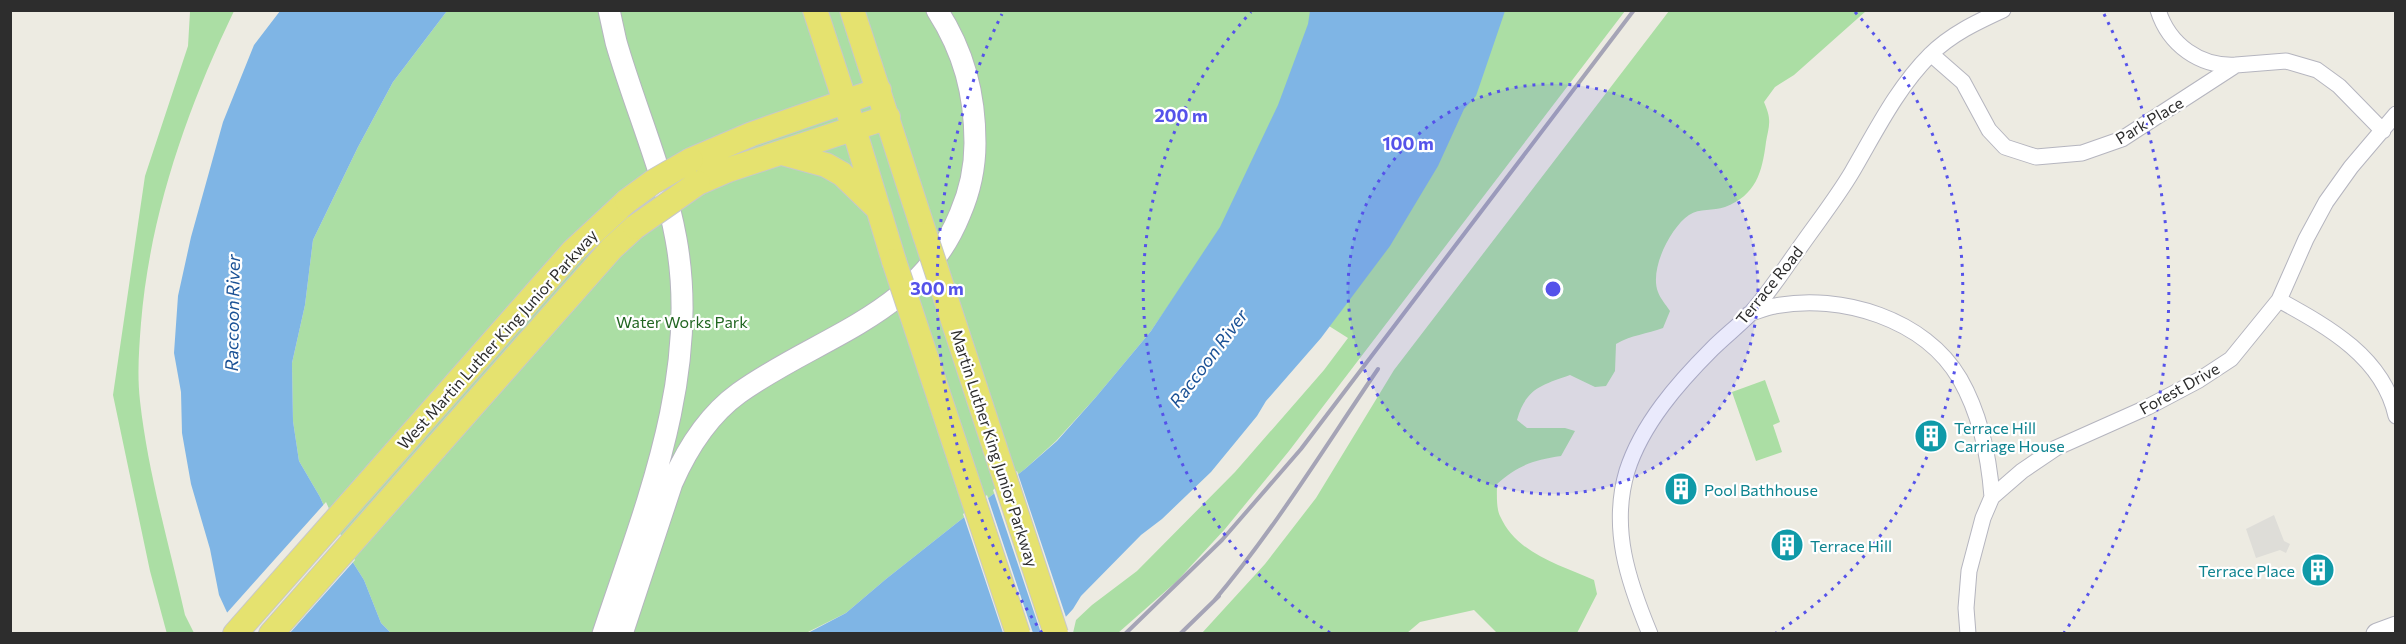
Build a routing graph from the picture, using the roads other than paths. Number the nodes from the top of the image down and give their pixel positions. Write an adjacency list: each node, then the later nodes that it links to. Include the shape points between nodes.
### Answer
1 (609, 10): 22 (main road, via 624,71 668,208 682,282 678,382)
2 (815, 10): 10 (main road)
3 (852, 10): 9 (main road, Martin Luther King Junior Parkway)
4 (937, 10): 22 (main road, via 964,61 975,124 971,187 940,254 888,305 728,403 701,431)
5 (2003, 10): 7 (street, Terrace Road, via 1966,27)
6 (2158, 10): 8 (street, via 2178,45 2197,58)
7 (1931, 54): 8 (street, Park Place, via 1963,82 1989,129 2006,147 2036,157 2082,153 2122,139); 19 (street, Terrace Road, via 1904,84 1843,188)
8 (2236, 65): 14 (street, Park Place, via 2286,61 2317,70 2340,86)
9 (879, 90): 10 (main road, West Martin Luther King Junior Parkway); 12 (main road, Martin Luther King Junior Parkway)
10 (845, 102): 13 (main road); 16 (main road, West Martin Luther King Junior Parkway, via 752,134)
11 (2396, 114): 14 (street, Forest Drive)
12 (888, 117): 13 (main road, West Martin Luther King Junior Parkway); 29 (main road, Martin Luther King Junior Parkway, bridge)
13 (854, 129): 15 (main road, West Martin Luther King Junior Parkway); 17 (main road)
14 (2383, 130): 18 (street, Forest Drive, via 2326,202)
15 (782, 153): 16 (main road, West Martin Luther King Junior Parkway, via 728,170); 17 (main road, via 826,165 842,174)
16 (694, 172): 24 (main road, West Martin Luther King Junior Parkway, bridge, via 653,182 573,251); 25 (main road, West Martin Luther King Junior Parkway, bridge, via 612,248)
17 (879, 209): 28 (main road, bridge)
18 (2279, 300): 20 (street, via 2321,323 2354,348 2381,379); 21 (street, Forest Drive, via 2231,359 2148,407 2056,448)
19 (1749, 314): 21 (street, via 1788,304 1843,305 1890,320 1923,339 1948,363 1967,393 1984,444); 30 (street, Terrace Road, via 1665,403 1640,440 1627,472 1621,504 1621,544 1637,603)
20 (2396, 416)
21 (1992, 497): 31 (street, Forest Drive, via 1969,571)
22 (650, 519): 26 (main road); 27 (main road)
23 (2396, 627): 32 (main road)
24 (234, 633)
25 (271, 633)
26 (603, 633)
27 (622, 633)
28 (1018, 633)
29 (1056, 633)
30 (1650, 633)
31 (1968, 633)
32 (2377, 633)

